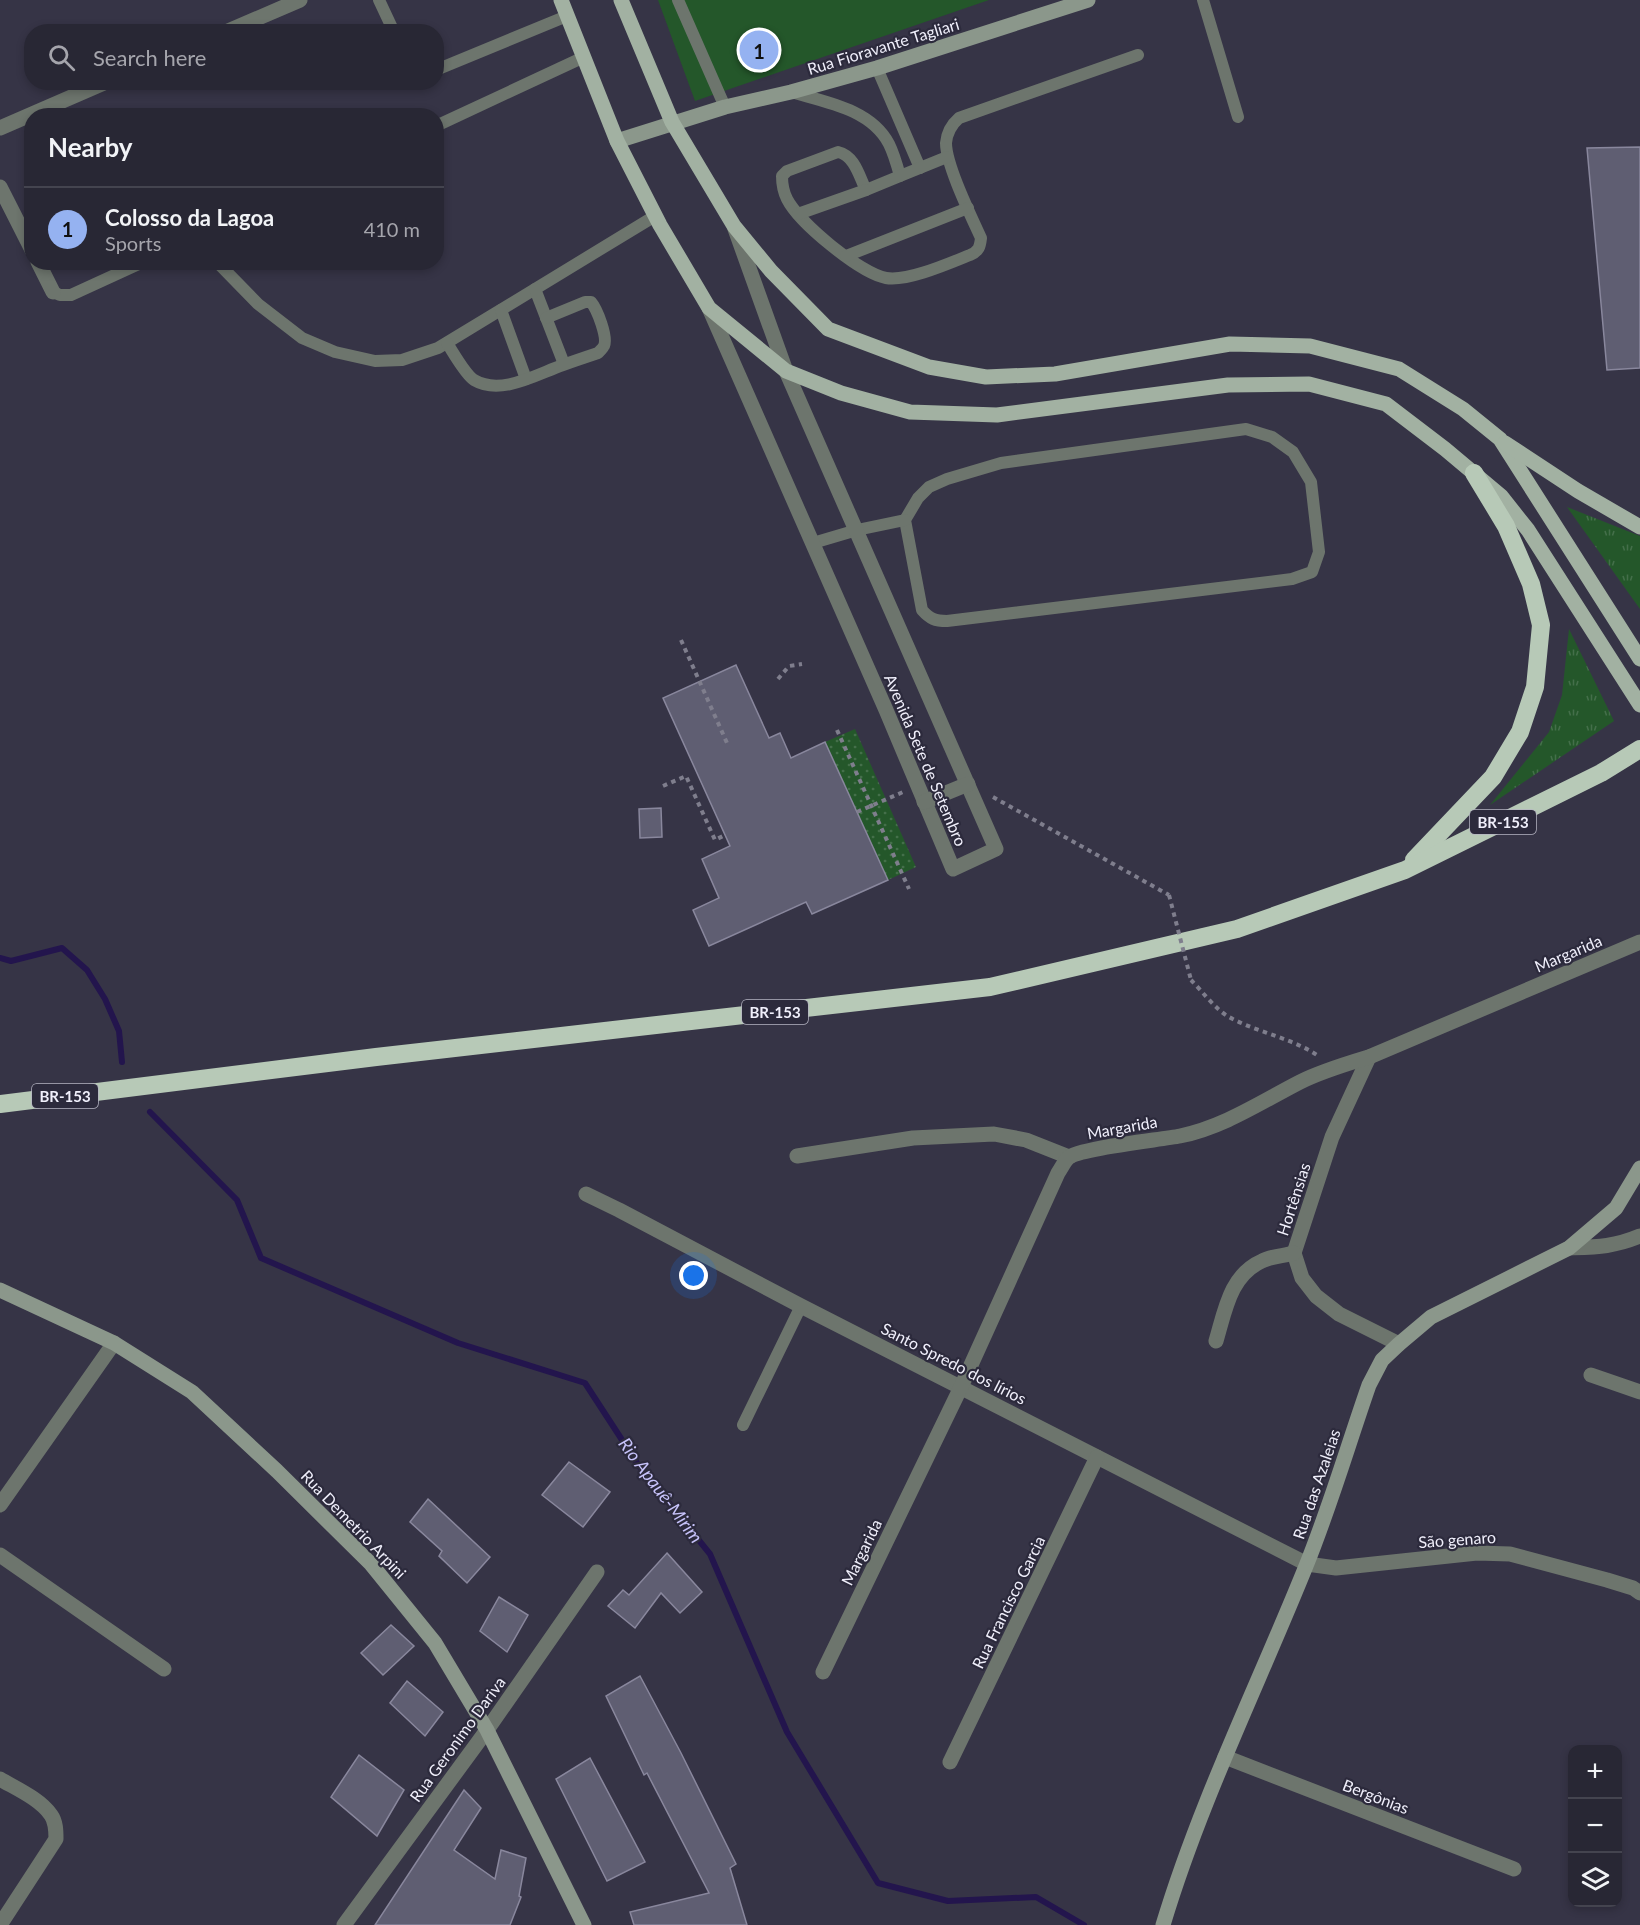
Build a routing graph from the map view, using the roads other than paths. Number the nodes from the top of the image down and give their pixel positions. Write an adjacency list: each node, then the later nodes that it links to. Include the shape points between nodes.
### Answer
1 (300, 0): 9 (street)
2 (379, 0): 10 (lane)
3 (561, 0): 8 (main road, Avenida Sete de Setembro)
4 (621, 0): 22 (main road, Avenida Sete de Setembro)
5 (678, 0): 17 (lane)
6 (1088, 0): 14 (street, Rua Fioravante Tagliari)
7 (1203, 0): 19 (lane)
8 (567, 16): 12 (main road, Avenida Sete de Setembro); 13 (lane)
9 (244, 24)
10 (390, 24)
11 (1138, 55): 25 (lane, via 958,118 950,127 946,142)
12 (584, 57): 21 (lane); 24 (main road, Avenida Sete de Setembro)
13 (444, 67)
14 (877, 68): 16 (street, Rua Fioravante Tagliari); 26 (lane)
15 (88, 90): 18 (street)
16 (791, 92): 17 (street, Rua Fioravante Tagliari); 27 (lane, via 853,111 869,121 888,142)
17 (724, 107): 22 (street, Rua Fioravante Tagliari)
18 (46, 108)
19 (1238, 117)
20 (24, 118): 23 (street)
21 (444, 122)
22 (672, 122): 24 (street, Rua Fioravante Tagliari); 33 (main road, Avenida Sete de Setembro)
23 (0, 128)
24 (617, 141): 32 (main road, Avenida Sete de Setembro)
25 (948, 157): 26 (lane); 30 (lane)
26 (920, 168): 27 (lane)
27 (900, 176): 29 (lane)
28 (0, 187): 34 (street)
29 (866, 190): 31 (lane); 31 (lane, via 852,160 838,152 787,171 782,177 787,200)
30 (968, 208): 35 (lane); 35 (lane, via 981,238 980,247 970,255 908,277 887,279)
31 (798, 214): 35 (lane)
32 (655, 216): 39 (lane); 41 (main road, Avenida Sete de Setembro)
33 (734, 226): 46 (street, Avenida Sete de Setembro); 48 (main road, Avenida Sete de Setembro, via 771,271 828,329 929,367 986,377 1055,374 1230,344 1310,346 1399,369 1463,409)
34 (24, 234)
35 (846, 256)
36 (42, 270): 40 (street)
37 (125, 270): 40 (lane, via 70,295)
38 (225, 270): 44 (lane, via 258,304 302,338 335,352 375,361 402,360)
39 (535, 289): 42 (lane); 43 (lane)
40 (52, 292)
41 (709, 308): 46 (main road, Avenida Sete de Setembro); 53 (street, Avenida Sete de Setembro)
42 (501, 310): 44 (lane); 47 (lane)
43 (546, 318): 45 (lane); 45 (lane, via 585,302 597,308 604,346 598,353)
44 (447, 343): 47 (lane, via 471,379 494,385)
45 (564, 364): 47 (lane)
46 (786, 371): 49 (main road, Avenida Sete de Setembro, via 841,393 910,412 997,416 1228,385 1309,384 1386,404); 52 (street, Avenida Sete de Setembro)
47 (526, 379)
48 (1500, 439): 51 (main road, Avenida Sete de Setembro); 54 (main road, Avenida Sete de Setembro)
49 (1474, 473): 55 (main road, Avenida Sete de Setembro, via 1501,496 1528,530); 59 (highway, via 1506,526 1531,584 1541,625 1535,687 1520,732 1493,777)
50 (905, 520): 50 (lane, via 929,487 1001,464 1246,429 1272,437 1293,452 1311,482 1319,552 1312,572 1292,579 936,621 922,610); 52 (lane)
51 (1640, 527)
52 (857, 530): 53 (lane); 57 (street, Avenida Sete de Setembro)
53 (813, 543): 58 (street, Avenida Sete de Setembro)
54 (1640, 659)
55 (1640, 705)
56 (1640, 748): 59 (highway, BR-153, via 1601,773)
57 (968, 784): 58 (street); 58 (street, Avenida Sete de Setembro, via 996,849 953,869)
58 (924, 802)
59 (1405, 870): 62 (highway, BR-153, via 1237,929 990,987)
60 (1640, 942): 61 (street, Margarida)
61 (1369, 1057): 64 (street, Margarida, via 1302,1082 1213,1127); 69 (street, Hortênsias, via 1332,1137)
62 (0, 1104)
63 (797, 1156): 64 (street, via 913,1138 994,1134 1026,1140)
64 (1069, 1157): 76 (street, Margarida, via 1043,1204)
65 (1640, 1168): 68 (street, Rua das Azaleias, via 1616,1208)
66 (585, 1194): 71 (street, Santo Spredo dos lírios)
67 (1640, 1236): 68 (street, via 1607,1247)
68 (1569, 1248): 74 (street, Rua das Azaleias, via 1431,1317)
69 (1294, 1253): 72 (street, via 1263,1260 1245,1272 1230,1293); 74 (street, Hortênsias, via 1302,1278 1316,1296 1339,1314)
70 (0, 1290): 73 (street, Rua Demetrio Arpini)
71 (801, 1306): 76 (street, Santo Spredo dos lírios); 78 (lane)
72 (1216, 1341)
73 (114, 1343): 80 (street); 87 (street, Rua Demetrio Arpini, via 192,1392 371,1564 435,1643)
74 (1399, 1344): 82 (street, Rua das Azaleias, via 1382,1360 1369,1385)
75 (1591, 1375): 77 (street)
76 (961, 1387): 79 (street, Santo Spredo dos lírios); 86 (street, Margarida)
77 (1640, 1392)
78 (743, 1425)
79 (1097, 1457): 82 (street, Santo Spredo dos lírios); 89 (street, Rua Francisco Garcia)
80 (0, 1505)
81 (0, 1555): 85 (street)
82 (1307, 1564): 84 (street, São genaro, via 1336,1568 1478,1553 1510,1554); 88 (street, Rua das Azaleias)
83 (597, 1572): 87 (street, Rua Geronimo Dariva)
84 (1640, 1593)
85 (164, 1669)
86 (823, 1672)
87 (487, 1730): 93 (street, Rua Geronimo Dariva); 94 (street, Rua Demetrio Arpini)
88 (1226, 1756): 91 (street, Bergônias); 95 (street, Rua das Azaleias)
89 (950, 1762)
90 (0, 1779): 92 (street, via 42,1804 52,1816 56,1839)
91 (1514, 1869)
92 (0, 1925)
93 (344, 1925)
94 (584, 1925)
95 (1163, 1925)

